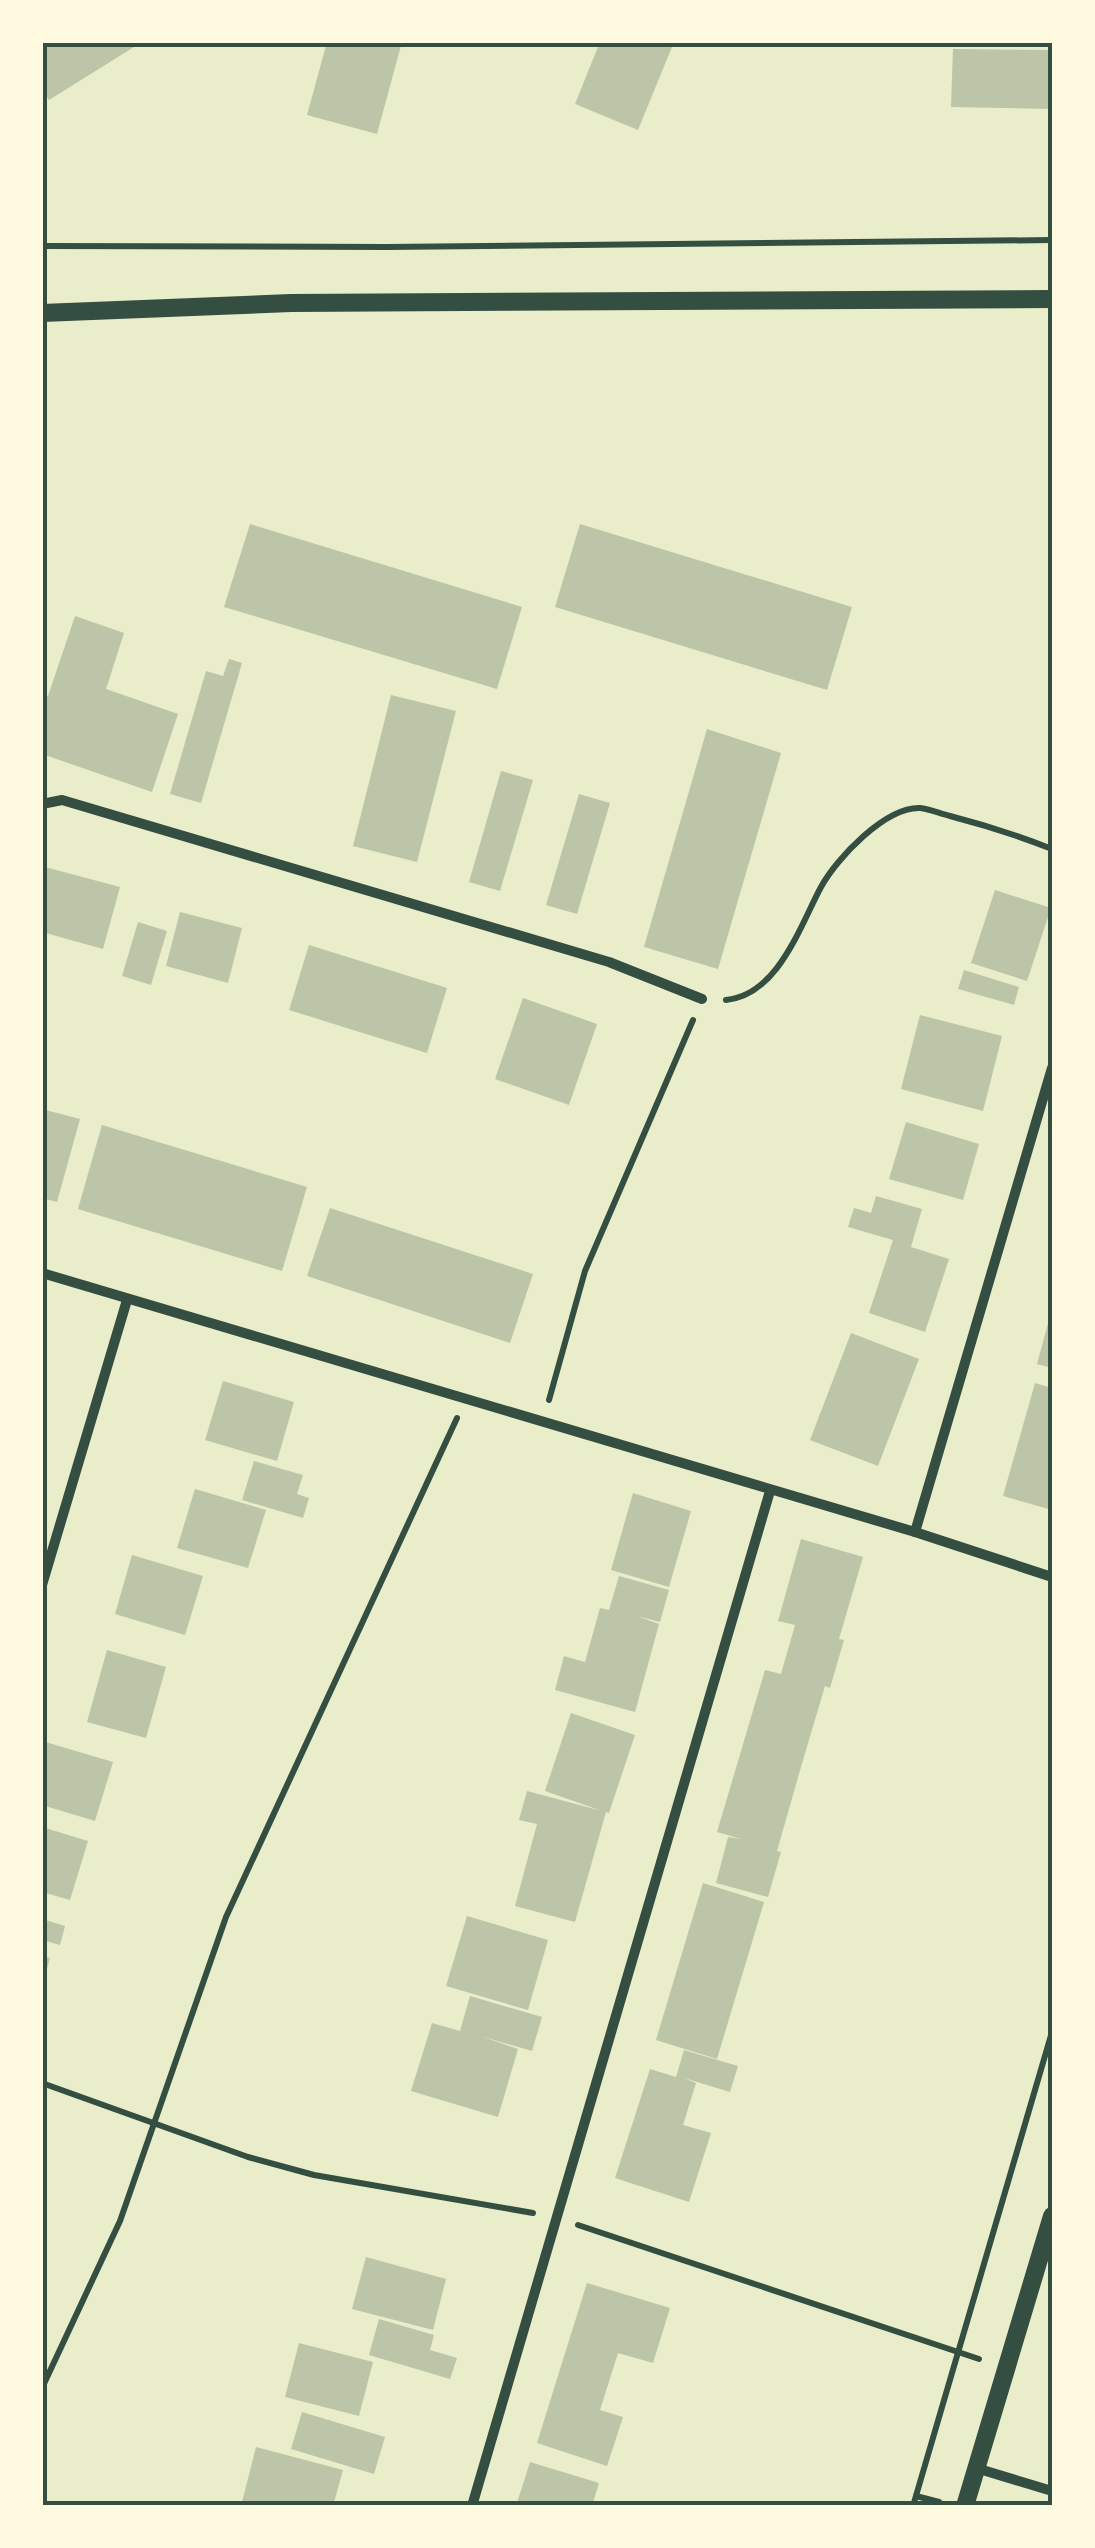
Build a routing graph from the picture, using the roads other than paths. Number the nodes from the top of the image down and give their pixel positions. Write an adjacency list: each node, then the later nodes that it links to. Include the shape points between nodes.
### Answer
1 (1052, 298): 2 (street, via 291,304)
2 (42, 313)
3 (42, 804): 4 (street, via 62,800 421,906 610,962)
4 (702, 999)
5 (1052, 1068): 9 (street)
6 (42, 1273): 7 (street)
7 (127, 1300): 8 (street); 11 (street)
8 (770, 1491): 9 (street); 15 (street)
9 (914, 1532): 10 (street)
10 (1052, 1578)
11 (42, 1586)
12 (1052, 2216): 13 (street)
13 (976, 2468): 14 (street); 16 (street)
14 (1052, 2490)
15 (472, 2506)
16 (966, 2506)

